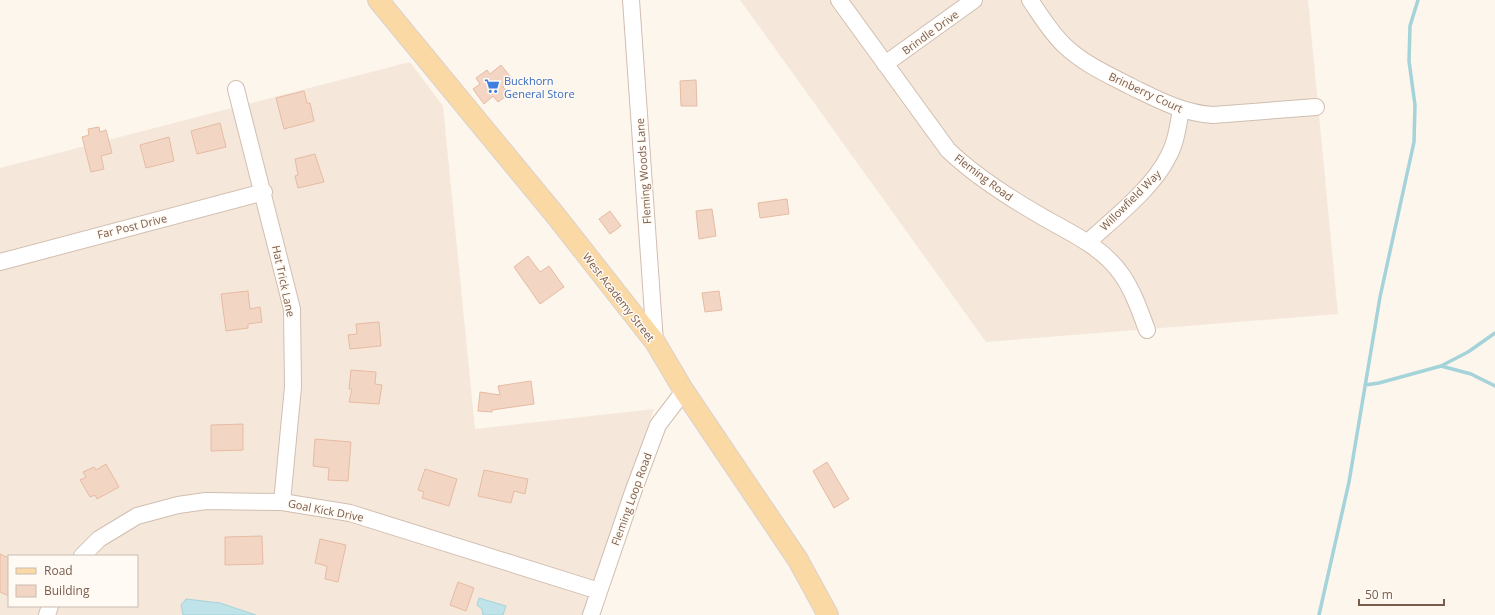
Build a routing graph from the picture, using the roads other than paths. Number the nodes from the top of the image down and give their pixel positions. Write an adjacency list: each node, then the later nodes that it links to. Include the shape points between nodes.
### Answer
1 (378, 0): 14 (main road, West Academy Street, via 552,211)
2 (631, 0): 14 (street, Fleming Woods Lane)
3 (839, 0): 6 (street, Fleming Road)
4 (974, 0): 6 (street, Brindle Drive)
5 (1030, 0): 9 (street, Brinberry Court, via 1052,31 1078,58)
6 (885, 64): 11 (street, Fleming Road, via 937,136 961,162 1009,197)
7 (236, 89): 10 (street, Hat Trick Lane)
8 (1316, 107): 9 (street, Brinberry Court, via 1213,115)
9 (1181, 110): 11 (street, Willowfield Way, via 1169,157 1159,172)
10 (264, 192): 12 (street, Far Post Drive); 16 (street, Hat Trick Lane, via 292,309 293,387)
11 (1088, 242): 13 (street, Fleming Road, via 1121,274 1139,308)
12 (0, 262)
13 (1147, 330)
14 (655, 342): 15 (main road, West Academy Street)
15 (684, 390): 18 (street, Fleming Loop Road, via 658,426); 20 (main road, West Academy Street, via 798,560)
16 (282, 502): 17 (street, Goal Kick Drive, via 206,501 164,508 137,516 99,539); 18 (street, Goal Kick Drive, via 350,513)
17 (83, 555)
18 (599, 592): 19 (street, Fleming Loop Road)
19 (592, 615)
20 (828, 615)

